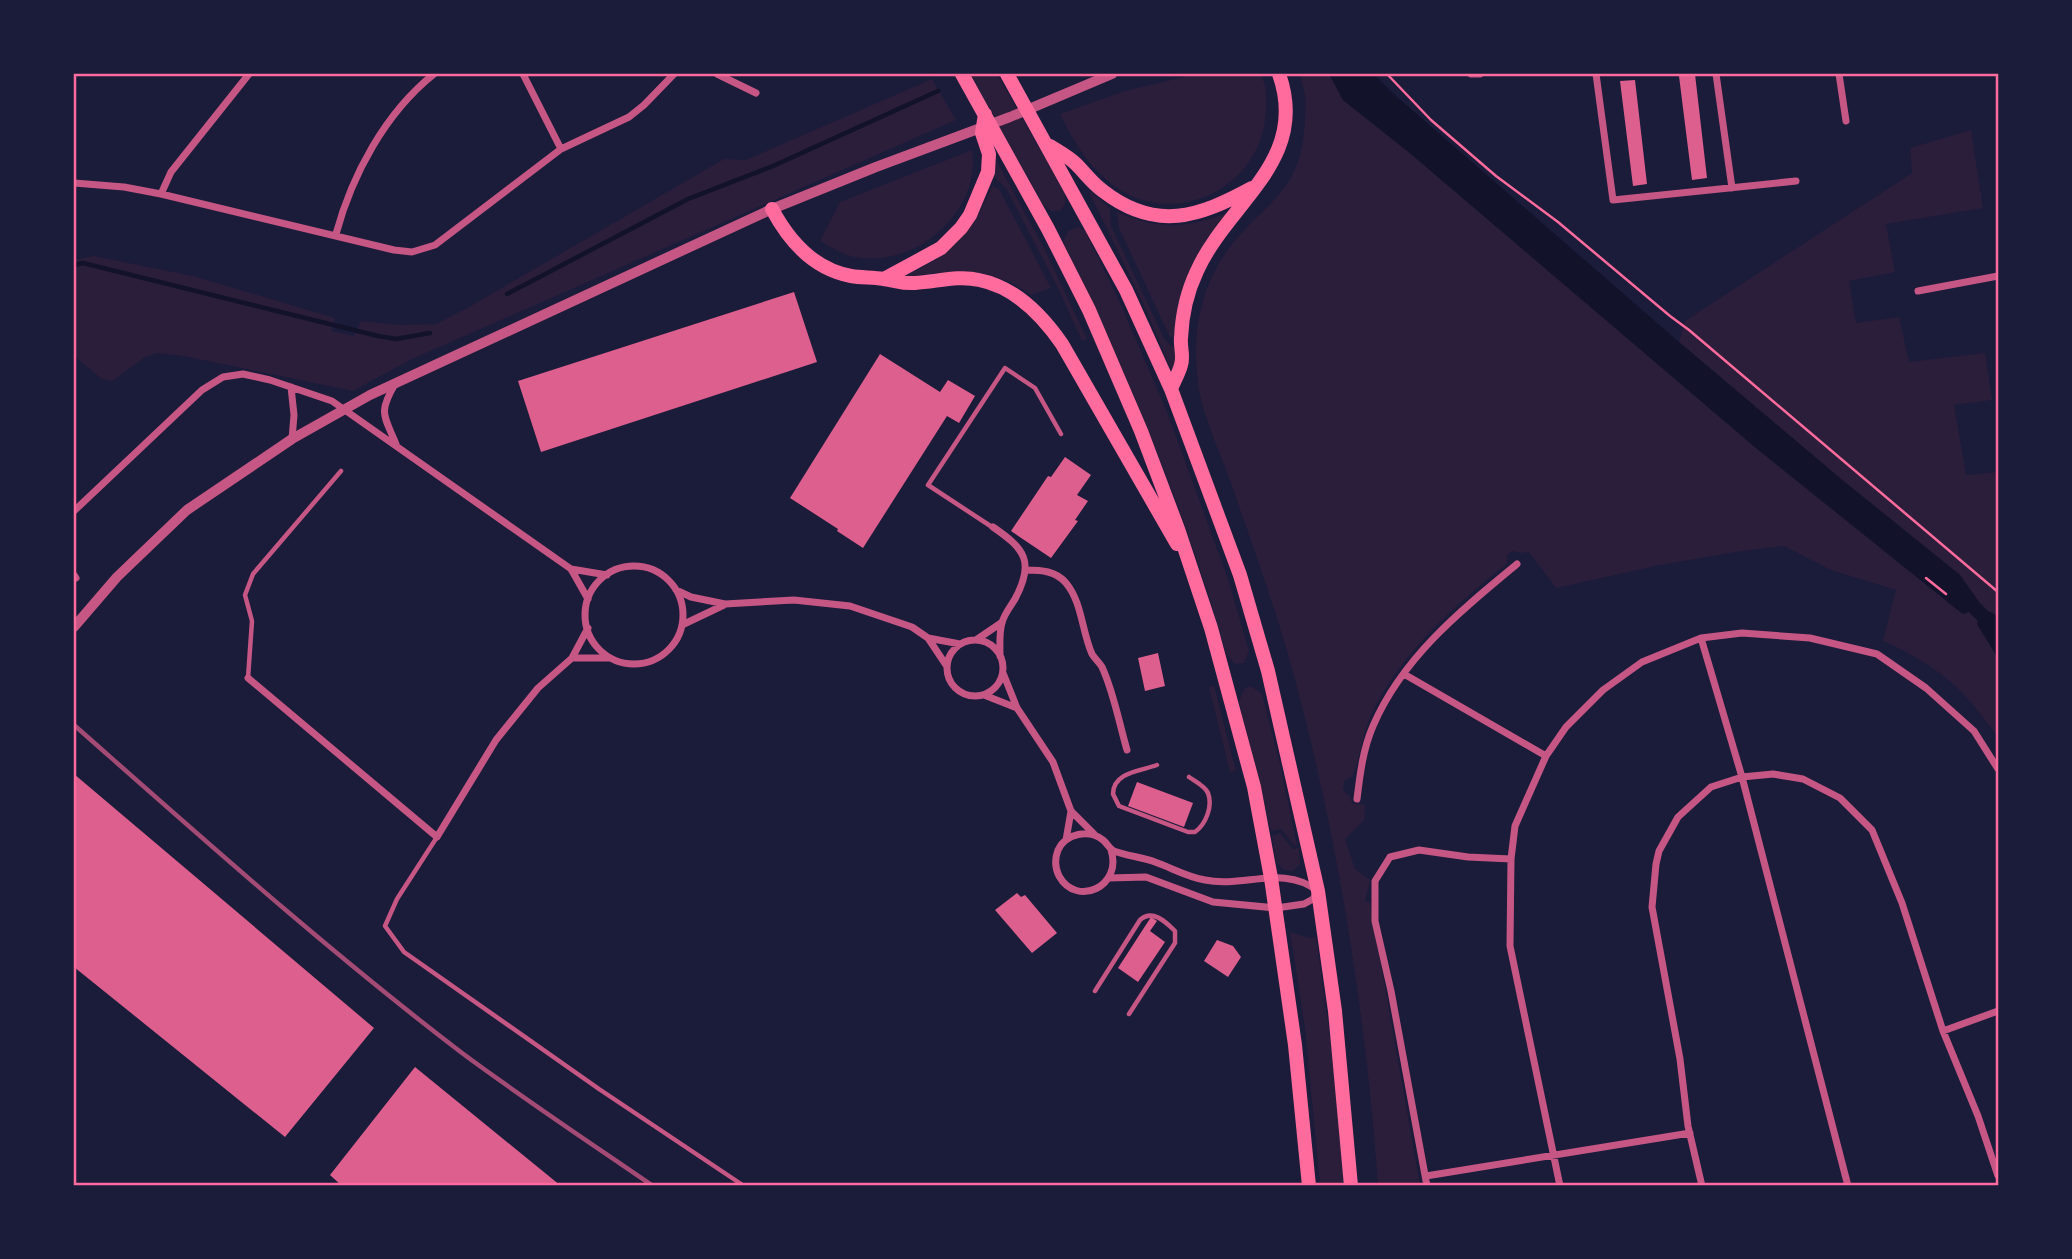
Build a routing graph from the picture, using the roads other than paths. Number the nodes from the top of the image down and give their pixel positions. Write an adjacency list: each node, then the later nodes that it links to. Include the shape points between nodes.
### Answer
1 (249, 74): 24 (street, via 171,172)
2 (434, 74): 26 (street, via 393,118 366,158)
3 (523, 74): 19 (street)
4 (674, 74): 19 (street, via 629,117)
5 (717, 74): 15 (street)
6 (962, 74): 16 (main road)
7 (1007, 74): 18 (main road)
8 (1112, 74): 25 (street)
9 (1279, 74): 22 (main road, via 1286,98 1284,128 1276,156)
10 (1471, 74): 11 (street)
11 (1480, 74)
12 (1596, 74): 23 (street, via 1613,200)
13 (1716, 74): 23 (street)
14 (1839, 74): 17 (street)
15 (755, 93)
16 (985, 114): 28 (main road, via 982,133 989,154 988,172 970,215 941,248); 40 (main road, via 1089,310 1141,431)
17 (1846, 121)
18 (1047, 144): 22 (main road, via 1116,201 1154,214 1191,215); 32 (main road, via 1126,290)
19 (561, 149): 26 (street, via 423,250 394,250)
20 (1796, 181): 23 (street)
21 (74, 183): 24 (street)
22 (1257, 186): 32 (main road, via 1197,270 1181,326 1182,362)
23 (1732, 188)
24 (161, 194): 26 (street)
25 (772, 209): 28 (main road, via 790,240 814,261 847,275); 30 (street)
26 (336, 234)
27 (1998, 276): 29 (street)
28 (884, 279): 40 (main road, via 899,284 978,279 1025,301 1062,344)
29 (1918, 291)
30 (397, 381): 33 (street); 36 (street, via 383,413)
31 (291, 387): 33 (street); 35 (street); 38 (street, via 243,374 212,382)
32 (1171, 389): 80 (main road, via 1240,575 1267,668)
33 (345, 409): 35 (street); 36 (street)
34 (1061, 434): 39 (lane, via 1035,388 1005,368 928,485)
35 (292, 439): 50 (street, via 169,525)
36 (397, 446): 42 (street)
37 (341, 471): 62 (lane, via 253,574 245,595 252,621)
38 (74, 511)
39 (993, 527): 43 (street, via 1019,547)
40 (1189, 564): 79 (main road, via 1243,743)
41 (1517, 564): 61 (street, via 1431,639)
42 (571, 569): 44 (street); 46 (street)
43 (1027, 570): 48 (street); 65 (street, via 1057,574 1074,596)
44 (607, 575): 45 (street, via 640,567 659,573); 46 (street)
45 (676, 590): 47 (street); 49 (street, via 682,603)
46 (588, 599): 51 (street)
47 (724, 604): 49 (street); 52 (street, via 834,603 873,612)
48 (1001, 623): 54 (street); 56 (street)
49 (682, 625): 58 (street, via 674,643 660,657 631,664)
50 (74, 627)
51 (588, 628): 57 (street); 58 (street, via 594,643)
52 (929, 638): 55 (street); 59 (street)
53 (1701, 638): 66 (street, via 1642,662 1603,690 1566,727); 68 (street, via 1742,633 1810,638 1877,654 1952,709 1974,731); 70 (street)
54 (976, 640): 55 (street); 56 (street, via 990,645)
55 (960, 644): 59 (street)
56 (1000, 656): 60 (street)
57 (572, 658): 58 (street); 74 (street, via 538,688 496,740)
58 (612, 658)
59 (946, 665): 63 (street, via 947,677 956,690)
60 (1003, 674): 63 (street, via 996,687); 64 (street)
61 (1404, 674): 66 (street); 71 (street, via 1395,682 1365,747)
62 (248, 678): 74 (street)
63 (984, 695): 64 (street)
64 (1017, 708): 72 (street, via 1053,762)
65 (1127, 750)
66 (1546, 756): 77 (street, via 1515,826)
67 (1157, 765): 69 (lane, via 1116,781 1113,794 1119,806 1195,832 1205,823 1209,800 1202,785)
68 (1998, 769)
69 (1189, 777)
70 (1742, 777): 85 (street, via 1773,774 1803,779 1840,798 1872,830 1902,903); 86 (street, via 1711,788 1678,817 1660,851 1653,884 1652,907); 96 (street)
71 (1357, 799)
72 (1072, 811): 73 (street); 75 (street)
73 (1094, 835): 75 (street, via 1079,834); 76 (street)
74 (437, 837): 90 (lane, via 385,926 404,952)
75 (1066, 840): 78 (street, via 1055,863 1064,883 1086,891)
76 (1111, 850): 78 (street, via 1114,864); 79 (street, via 1209,881)
77 (1511, 859): 87 (street, via 1510,946); 88 (street, via 1419,850 1390,857 1375,881 1375,921)
78 (1109, 878): 81 (street, via 1146,877 1201,899)
79 (1271, 878): 80 (street, via 1300,880); 81 (main road)
80 (1318, 891): 81 (street, via 1304,904); 92 (main road, via 1335,1011)
81 (1276, 908): 91 (main road, via 1296,1045)
82 (1095, 991): 84 (lane, via 1140,920 1158,917 1175,931 1175,943)
83 (1998, 1011): 85 (street)
84 (1129, 1014)
85 (1943, 1031): 89 (street)
86 (1690, 1133): 87 (street); 95 (street)
87 (1555, 1154): 88 (street); 94 (street)
88 (1426, 1176): 93 (street)
89 (1998, 1176)
90 (744, 1185)
91 (1309, 1185)
92 (1351, 1185)
93 (1427, 1185)
94 (1560, 1185)
95 (1702, 1185)
96 (1848, 1185)

